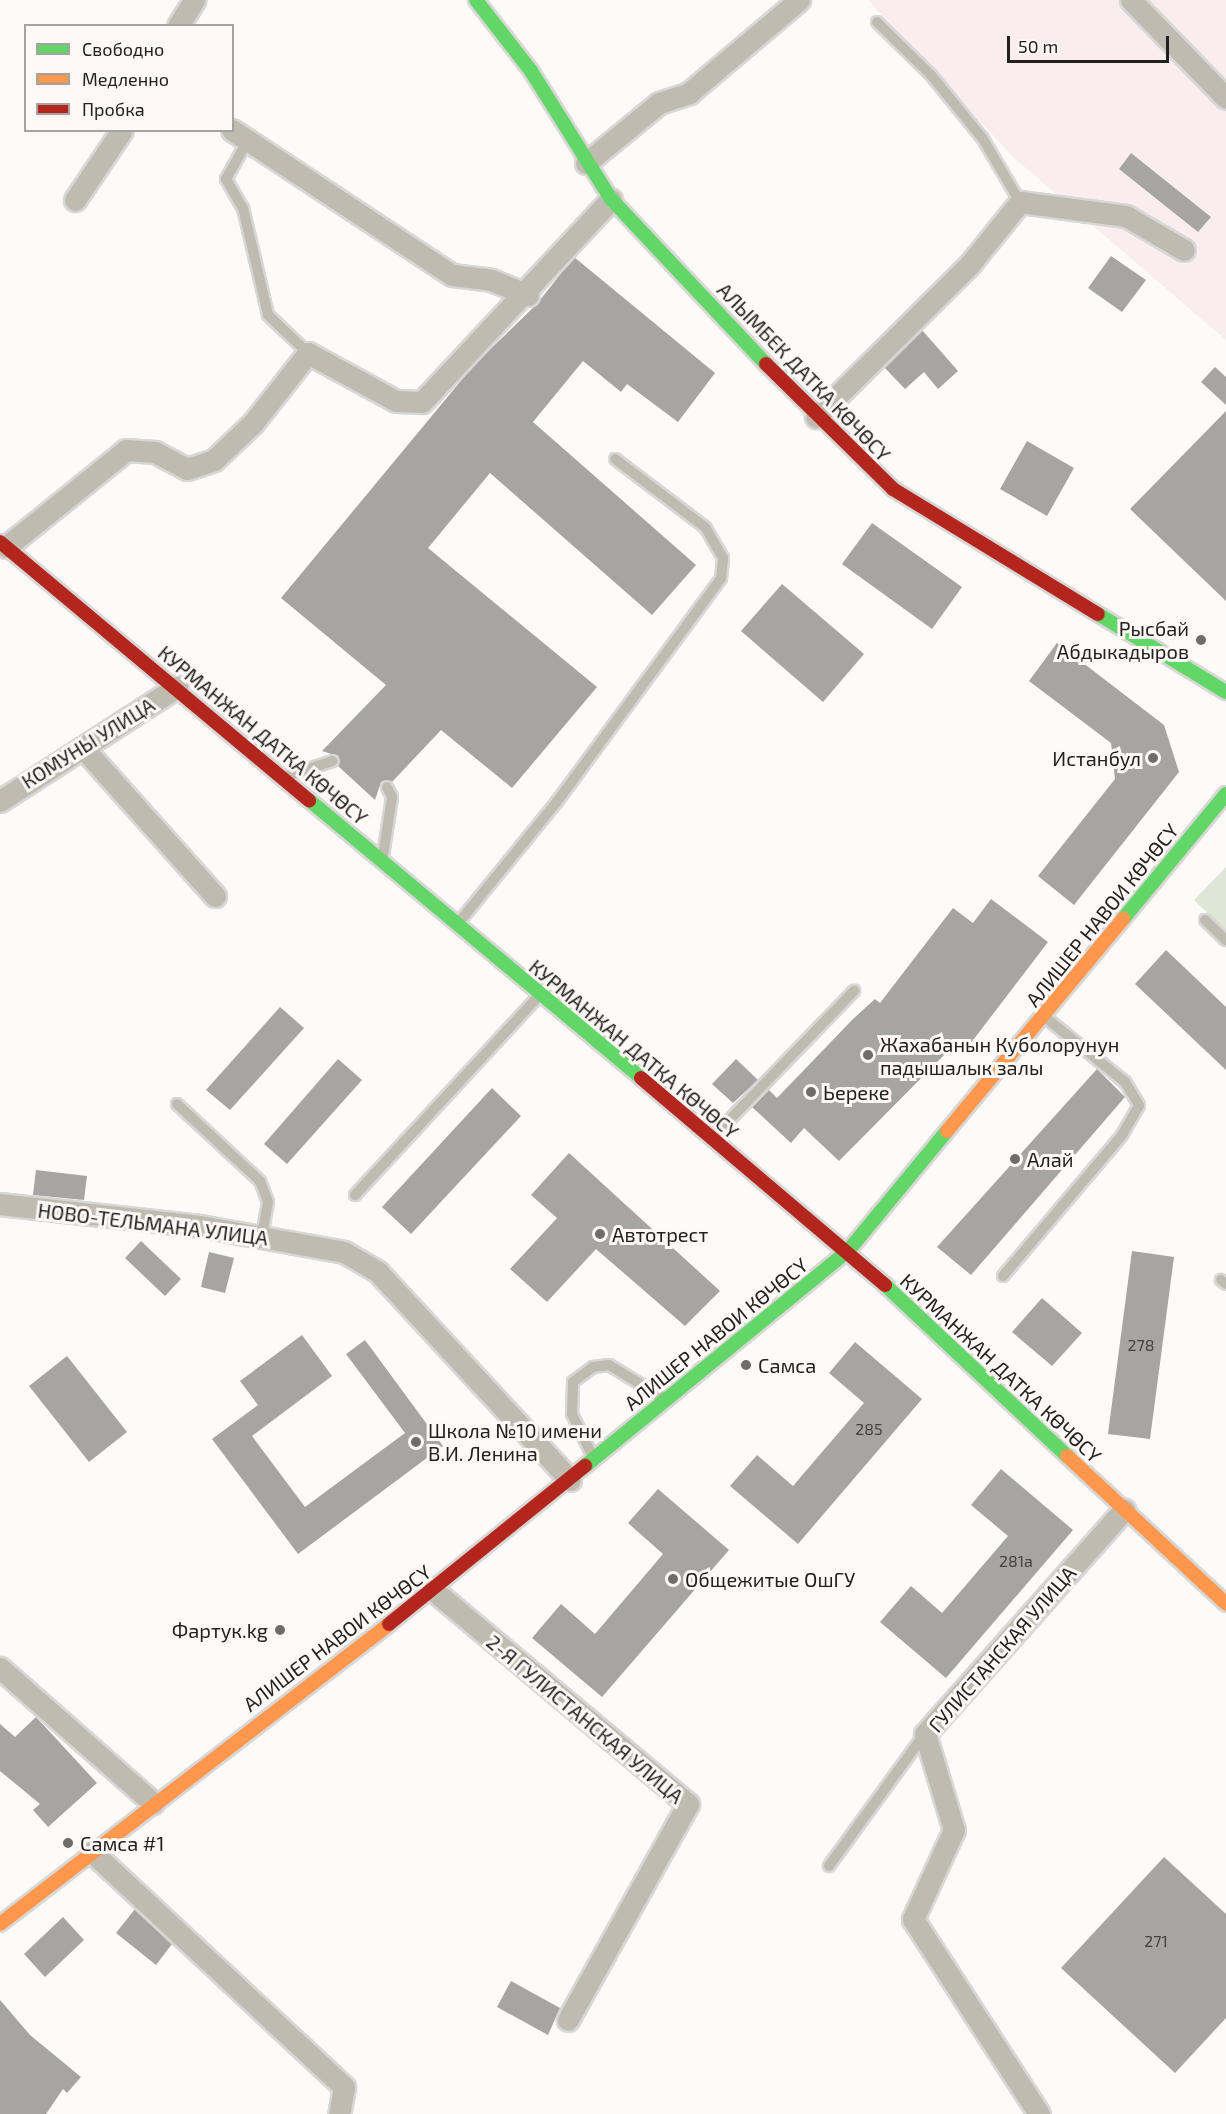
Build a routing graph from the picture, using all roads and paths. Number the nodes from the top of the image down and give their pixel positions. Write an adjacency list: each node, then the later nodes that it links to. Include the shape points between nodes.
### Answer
1 (194, 0): 6 (street)
2 (476, 0): 10 (main road, АЛЫМБЕК ДАТКА КӨЧӨСҮ, via 531,71)
3 (798, 0): 10 (street, via 689,93 659,103)
4 (1131, 0): 7 (street)
5 (877, 22): 13 (lane, via 931,75 983,139)
6 (179, 24)
7 (1226, 98)
8 (121, 132): 12 (street)
9 (240, 135): 15 (street, via 452,275 491,280); 16 (lane, via 226,179 243,208 268,315)
10 (586, 163): 11 (main road, АЛЫМБЕК ДАТКА КӨЧӨСҮ)
11 (611, 199): 15 (street); 17 (main road, АЛЫМБЕК ДАТКА КӨЧӨСҮ)
12 (75, 200)
13 (1020, 202): 14 (street, via 1126,216); 17 (street, via 970,264)
14 (1184, 250)
15 (528, 295): 16 (street, via 422,402 396,401)
16 (308, 353): 19 (street, via 253,423 214,460 187,469 155,452 126,450)
17 (816, 417): 21 (main road, АЛЫМБЕК ДАТКА КӨЧӨСҮ, via 893,489)
18 (615, 459): 31 (lane, via 706,528 723,558 721,578 556,803)
19 (3, 544): 20 (main road, КУРМАНЖАН ДАТКА КӨЧӨСҮ)
20 (177, 687): 22 (street, КОМУНЫ УЛИЦА); 24 (main road, КУРМАНЖАН ДАТКА КӨЧӨСҮ)
21 (1226, 692)
22 (84, 749): 27 (street, КОМУНЫ УЛИЦА); 29 (street)
23 (333, 761): 24 (lane)
24 (284, 778): 28 (main road, КУРМАНЖАН ДАТКА КӨЧӨСҮ)
25 (387, 787): 28 (lane, via 392,797)
26 (1226, 794): 35 (main road, АЛИШЕР НАВОИ КӨЧӨСҮ)
27 (0, 801)
28 (382, 862): 31 (main road, КУРМАНЖАН ДАТКА КӨЧӨСҮ)
29 (215, 896)
30 (1205, 920): 32 (lane)
31 (456, 926): 34 (main road, КУРМАНЖАН ДАТКА КӨЧӨСҮ)
32 (1226, 940)
33 (854, 991): 37 (lane)
34 (539, 996): 37 (main road, КУРМАНЖАН ДАТКА КӨЧӨСҮ); 38 (lane)
35 (1044, 1017): 41 (main road, АЛИШЕР НАВОИ КӨЧӨСҮ); 42 (lane, via 1125,1082 1139,1105 1122,1135)
36 (177, 1104): 40 (lane, via 260,1181 268,1202)
37 (711, 1138): 41 (main road, КУРМАНЖАН ДАТКА КӨЧӨСҮ)
38 (355, 1195)
39 (0, 1204): 40 (street, НОВО-ТЕЛЬМАНА УЛИЦА)
40 (262, 1237): 45 (street, НОВО-ТЕЛЬМАНА УЛИЦА, via 344,1252 378,1272)
41 (848, 1251): 43 (main road, АЛИШЕР НАВОИ КӨЧӨСҮ); 46 (main road, КУРМАНЖАН ДАТКА КӨЧӨСҮ)
42 (1004, 1276)
43 (666, 1400): 44 (main road, АЛИШЕР НАВОИ КӨЧӨСҮ); 44 (lane, via 609,1365 593,1366 573,1382 572,1414)
44 (594, 1459): 45 (main road, АЛИШЕР НАВОИ КӨЧӨСҮ)
45 (570, 1480): 47 (main road, АЛИШЕР НАВОИ КӨЧӨСҮ)
46 (1124, 1510): 48 (main road, КУРМАНЖАН ДАТКА КӨЧӨСҮ); 50 (street, ГУЛИСТАНСКАЯ УЛИЦА)
47 (433, 1590): 51 (main road, АЛИШЕР НАВОИ КӨЧӨСҮ); 55 (street, 2-Я ГУЛИСТАНСКАЯ УЛИЦА, via 688,1804)
48 (1226, 1604)
49 (0, 1668): 51 (street)
50 (925, 1734): 53 (lane); 57 (street, ГУЛИСТАНСКАЯ УЛИЦА, via 954,1830 913,1919)
51 (153, 1803): 52 (main road, АЛИШЕР НАВОИ КӨЧӨСҮ)
52 (92, 1852): 54 (main road, АЛИШЕР НАВОИ КӨЧӨСҮ); 56 (street, via 344,2087)
53 (829, 1866)
54 (0, 1924)
55 (568, 2020)
56 (339, 2114)
57 (1039, 2114)

